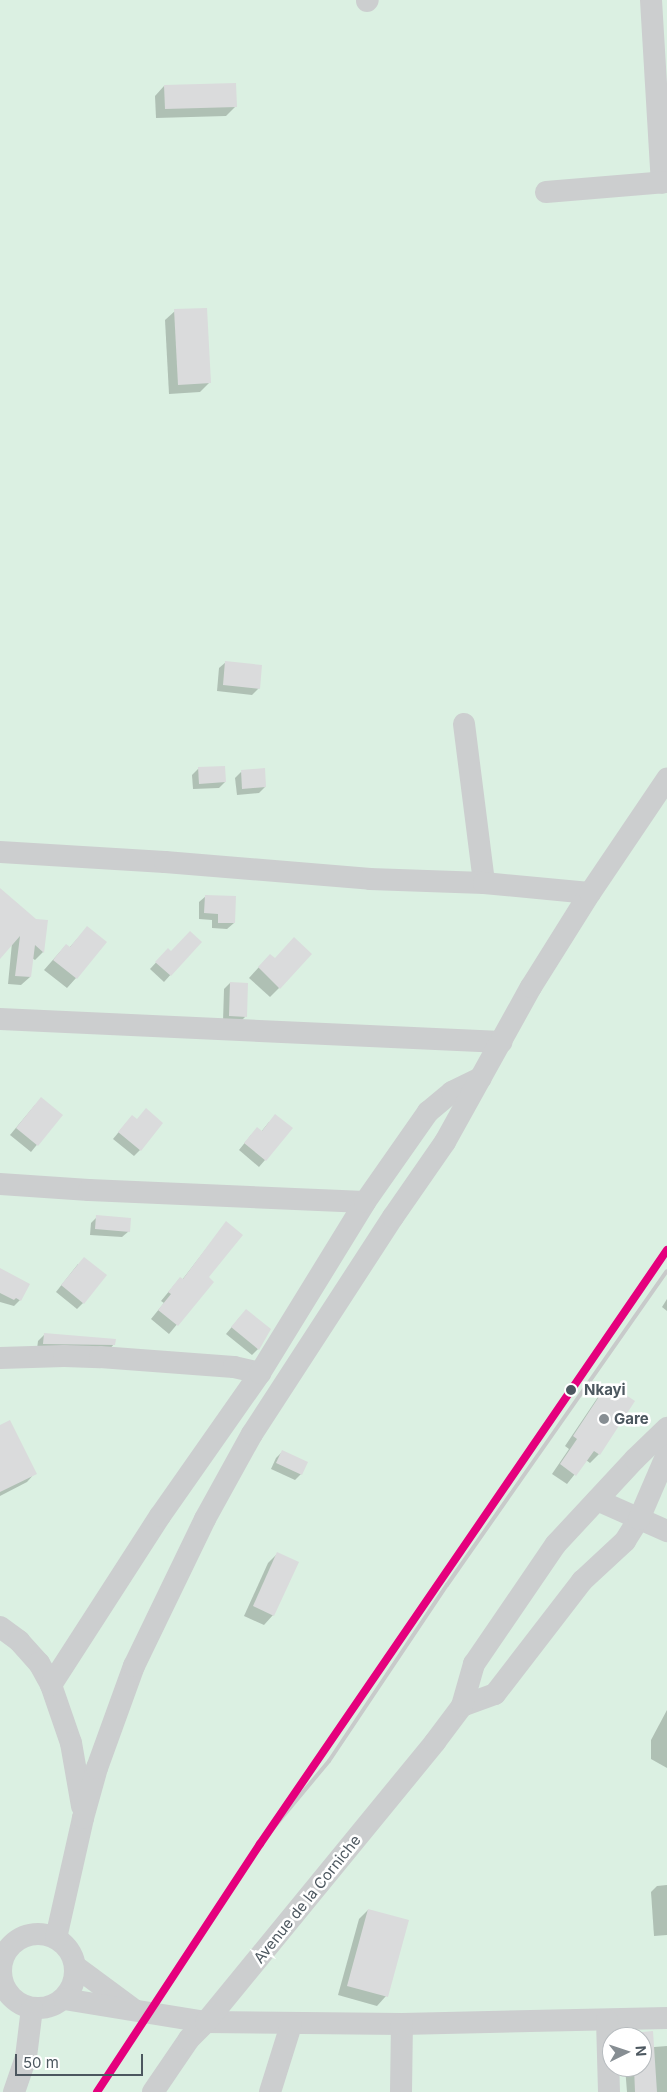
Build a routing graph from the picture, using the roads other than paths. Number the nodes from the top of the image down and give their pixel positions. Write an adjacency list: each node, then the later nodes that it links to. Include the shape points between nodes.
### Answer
1 (651, 0): 2 (street)
2 (664, 182): 3 (street)
3 (546, 192)
4 (464, 724): 7 (street)
5 (667, 779): 8 (street)
6 (0, 852): 7 (street, via 370,879)
7 (484, 883): 8 (street)
8 (590, 893): 10 (street)
9 (0, 1019): 10 (street)
10 (501, 1042): 11 (street)
11 (481, 1078): 13 (street, via 452,1092 428,1112); 26 (street, via 445,1142 393,1216 252,1434 210,1511 134,1666 97,1768)
12 (0, 1184): 13 (street)
13 (365, 1202): 15 (street)
14 (0, 1358): 15 (street, via 100,1357 234,1367)
15 (260, 1373): 24 (street, via 160,1516)
16 (667, 1428): 18 (street, Avenue de la Corniche)
17 (667, 1454): 19 (street)
18 (635, 1459): 19 (street); 20 (street, Avenue de la Corniche)
19 (663, 1476): 21 (street)
20 (597, 1500): 21 (street); 25 (street, Avenue de la Corniche, via 556,1544 474,1664)
21 (639, 1520): 22 (street); 25 (street, via 625,1542 582,1582 495,1694)
22 (667, 1531)
23 (0, 1627): 24 (street, via 19,1641)
24 (52, 1685): 26 (street, via 71,1743)
25 (462, 1706): 35 (street, Avenue de la Corniche)
26 (83, 1818): 27 (street)
27 (56, 1938): 28 (street, via 69,1949); 29 (street, via 46,1934 25,1936 8,1948)
28 (75, 1966): 30 (street, via 74,1983); 32 (street)
29 (0, 1968): 31 (street, via 5,1988)
30 (64, 1999): 31 (street, via 55,2005); 32 (street)
31 (17, 2006): 38 (street, via 26,2057)
32 (135, 2011): 35 (street)
33 (667, 2018): 34 (street)
34 (608, 2020): 36 (street); 42 (street)
35 (206, 2022): 37 (street); 39 (street, Avenue de la Corniche, via 189,2039)
36 (402, 2024): 37 (street); 41 (street)
37 (291, 2025): 40 (street)
38 (14, 2092)
39 (153, 2092)
40 (270, 2092)
41 (400, 2092)
42 (609, 2092)

